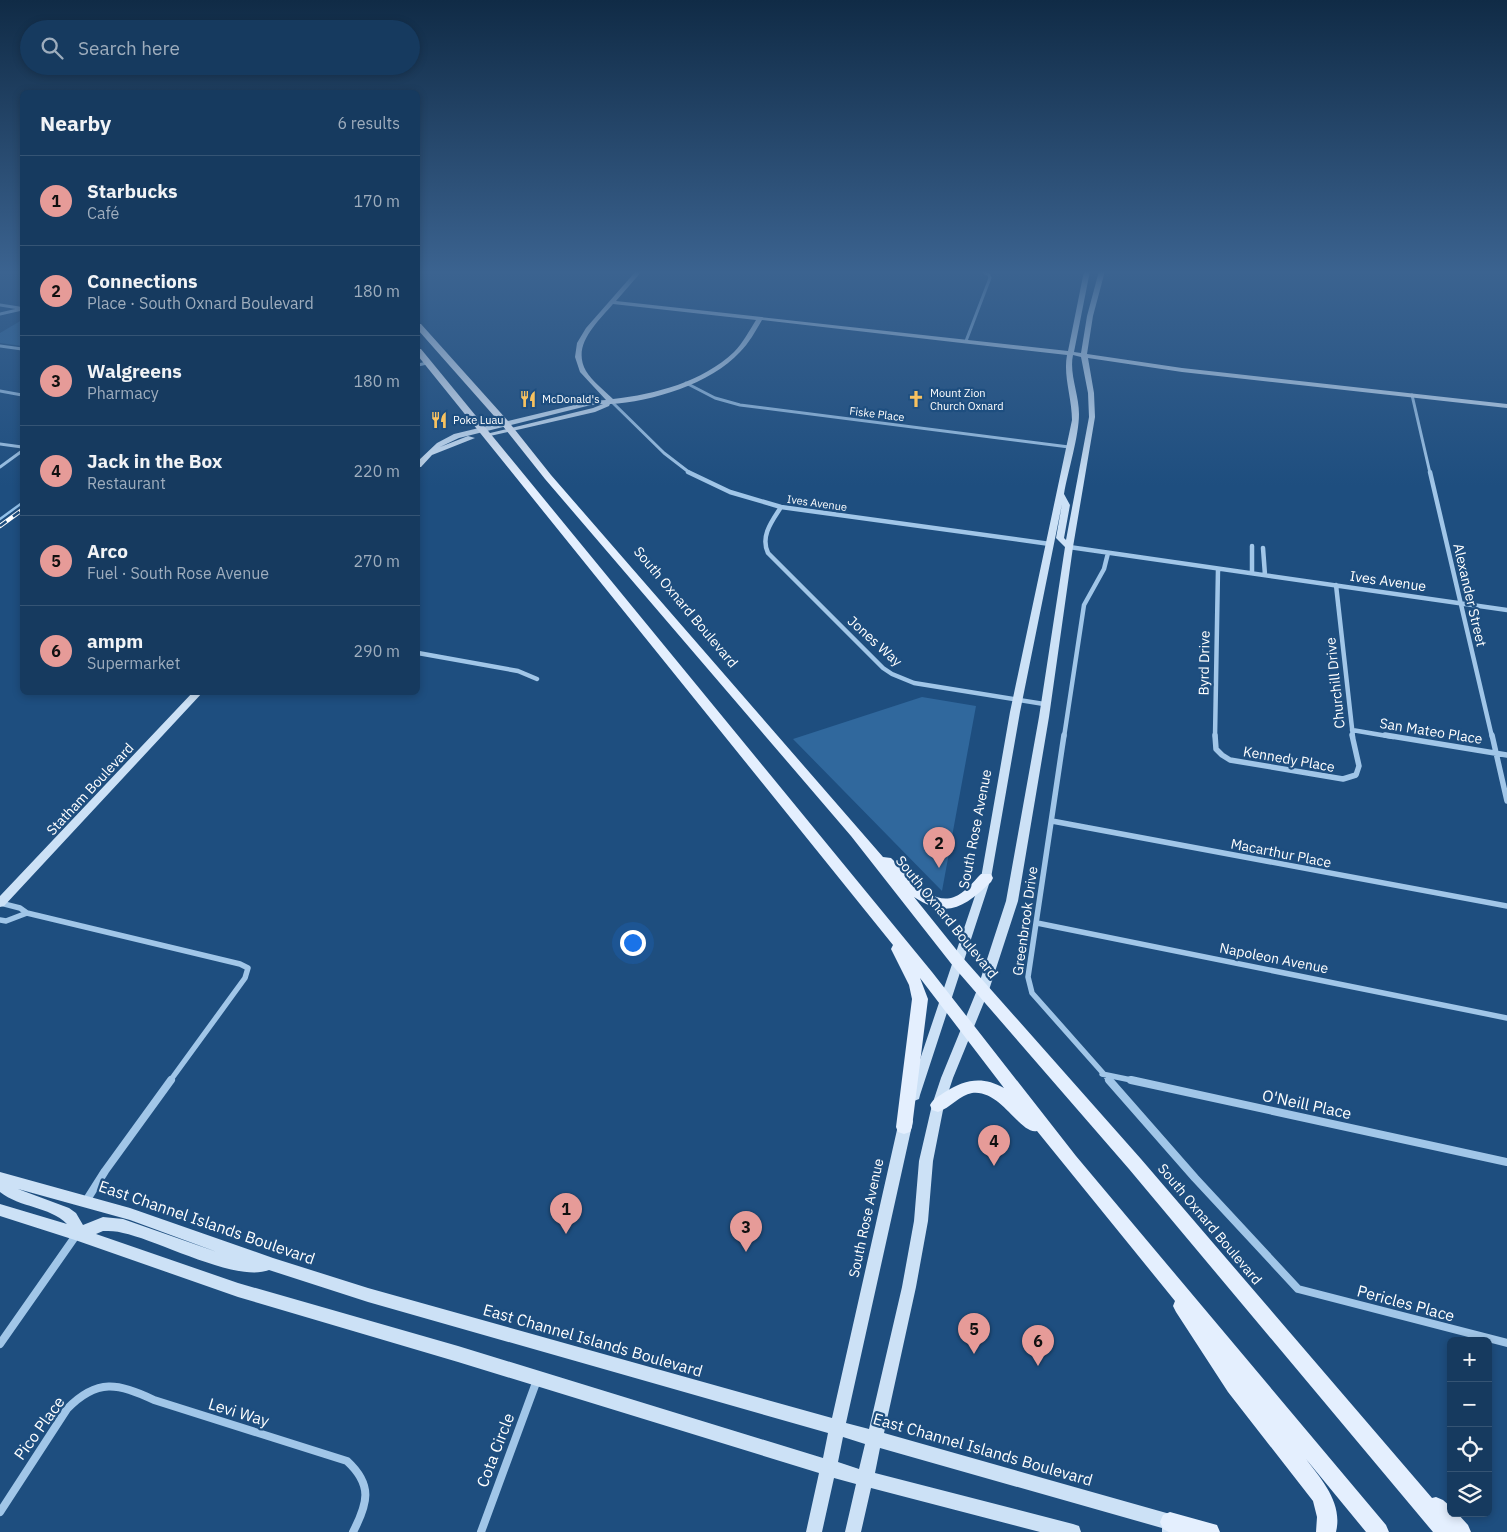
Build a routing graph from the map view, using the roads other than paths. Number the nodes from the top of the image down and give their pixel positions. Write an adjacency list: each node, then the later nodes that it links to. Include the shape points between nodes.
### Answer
1 (433, 342): 20 (main road, South Oxnard Boulevard)
2 (580, 342): 18 (main road, via 578,357 587,377)
3 (743, 342): 14 (main road, via 735,354 715,370)
4 (978, 342): 10 (main road)
5 (1073, 342): 10 (main road, South Rose Avenue)
6 (1086, 342): 11 (main road)
7 (0, 346): 8 (street)
8 (20, 349)
9 (420, 354): 12 (main road)
10 (1071, 354): 11 (main road); 24 (main road, South Rose Avenue, via 1069,374 1076,408)
11 (1084, 355): 17 (main road, via 1182,370); 32 (main road, via 1093,411)
12 (427, 363): 13 (street); 21 (main road)
13 (420, 365)
14 (686, 383): 18 (main road); 24 (street, Fiske Place, via 740,406)
15 (0, 392): 16 (street)
16 (20, 395)
17 (1412, 396): 19 (main road); 39 (street, Alexander Street)
18 (612, 402): 20 (main road, via 596,410); 29 (street, Ives Avenue, via 683,469 728,492)
19 (1507, 406)
20 (508, 427): 21 (main road); 53 (main road, South Oxnard Boulevard)
21 (483, 432): 26 (main road); 60 (main road)
22 (0, 444): 23 (street)
23 (20, 448)
24 (1069, 448): 28 (main road, South Rose Avenue)
25 (20, 452): 27 (street)
26 (421, 458)
27 (0, 467)
28 (1059, 493): 30 (main road, South Rose Avenue); 32 (main road, via 1066,505 1060,538)
29 (781, 507): 30 (street, Ives Avenue); 44 (street, Jones Way, via 764,538 768,554 883,668 914,683)
30 (1050, 544): 44 (main road, South Rose Avenue)
31 (1252, 546): 36 (street)
32 (1069, 547): 34 (street, Ives Avenue); 45 (main road)
33 (1263, 548): 37 (street)
34 (1108, 553): 35 (street, Ives Avenue); 52 (street, Greenbrook Drive, via 1104,573 1084,605)
35 (1218, 569): 36 (street, Ives Avenue); 49 (street, Byrd Drive, via 1213,744)
36 (1252, 573): 37 (street, Ives Avenue)
37 (1265, 575): 38 (street, Ives Avenue)
38 (1336, 585): 39 (street, Ives Avenue); 46 (street, Churchill Drive)
39 (1460, 603): 40 (street, Ives Avenue); 47 (street, Alexander Street)
40 (1507, 610)
41 (420, 653): 42 (street, via 518,671)
42 (537, 679)
43 (196, 695): 55 (main road, Statham Boulevard)
44 (1018, 700): 45 (street, Jones Way); 54 (main road, South Rose Avenue, via 996,808)
45 (1044, 704): 62 (main road, via 1012,901)
46 (1352, 730): 47 (street, San Mateo Place); 50 (street, Churchill Drive, via 1359,766)
47 (1496, 753): 48 (street, San Mateo Place); 51 (street, Alexander Street)
48 (1507, 755)
49 (1221, 756): 50 (street, Kennedy Place, via 1335,778)
50 (1354, 777)
51 (1507, 801)
52 (1052, 821): 56 (street, Macarthur Place); 59 (street, Greenbrook Drive)
53 (856, 833): 54 (main road, via 926,898 939,904 959,900); 61 (main road, South Oxnard Boulevard)
54 (986, 878): 61 (main road, South Rose Avenue)
55 (0, 903): 57 (street)
56 (1507, 906)
57 (27, 913): 58 (street); 73 (street, via 248,968 246,978 105,1171)
58 (0, 920)
59 (1037, 923): 64 (street, Napoleon Avenue); 66 (street, Greenbrook Drive, via 1028,977 1032,993)
60 (888, 929): 63 (main road); 68 (main road, via 920,998)
61 (958, 962): 62 (main road, South Oxnard Boulevard); 63 (main road, South Rose Avenue)
62 (983, 990): 65 (main road); 85 (main road, South Oxnard Boulevard)
63 (946, 1000): 65 (main road); 68 (main road, South Rose Avenue)
64 (1507, 1018)
65 (967, 1028): 67 (main road); 69 (main road)
66 (1102, 1073): 70 (street, O'Neill Place); 78 (street, Greenbrook Drive)
67 (938, 1105): 69 (main road, via 962,1090 990,1088 1011,1102); 84 (main road, via 926,1161 909,1288)
68 (904, 1127): 83 (main road, South Rose Avenue)
69 (1070, 1161): 76 (main road)
70 (1507, 1162)
71 (0, 1178): 73 (main road, East Channel Islands Boulevard)
72 (0, 1184): 75 (main road, via 17,1196 67,1214 76,1223)
73 (86, 1202): 77 (main road, East Channel Islands Boulevard, via 130,1214)
74 (0, 1210): 75 (main road)
75 (78, 1234): 77 (main road, via 103,1224 123,1226 210,1257 244,1265); 80 (street); 81 (main road, via 238,1290)
76 (1146, 1252): 98 (main road, via 1235,1385 1320,1494 1329,1518); 99 (main road)
77 (273, 1265): 83 (main road, East Channel Islands Boulevard, via 376,1298)
78 (1298, 1289): 79 (street, Pericles Place)
79 (1507, 1343)
80 (0, 1344)
81 (538, 1378): 86 (main road); 92 (street, Cota Circle)
82 (90, 1392): 88 (street, Pico Place, via 79,1398 56,1424); 91 (street, Levi Way, via 104,1387 133,1389 154,1400 347,1461 358,1470 367,1488 365,1504)
83 (838, 1427): 84 (main road, East Channel Islands Boulevard); 86 (main road, South Rose Avenue)
84 (874, 1438): 87 (main road); 90 (main road, East Channel Islands Boulevard)
85 (1371, 1442): 100 (main road, South Oxnard Boulevard); 101 (main road)
86 (829, 1468): 87 (main road); 93 (main road, South Rose Avenue)
87 (865, 1478): 89 (main road); 94 (main road)
88 (0, 1512)
89 (999, 1514): 95 (main road); 96 (main road)
90 (1170, 1527): 97 (main road)
91 (353, 1532)
92 (481, 1532)
93 (814, 1532)
94 (853, 1532)
95 (1047, 1532)
96 (1073, 1532)
97 (1210, 1532)
98 (1326, 1532)
99 (1379, 1532)
100 (1448, 1532)
101 (1461, 1532)

